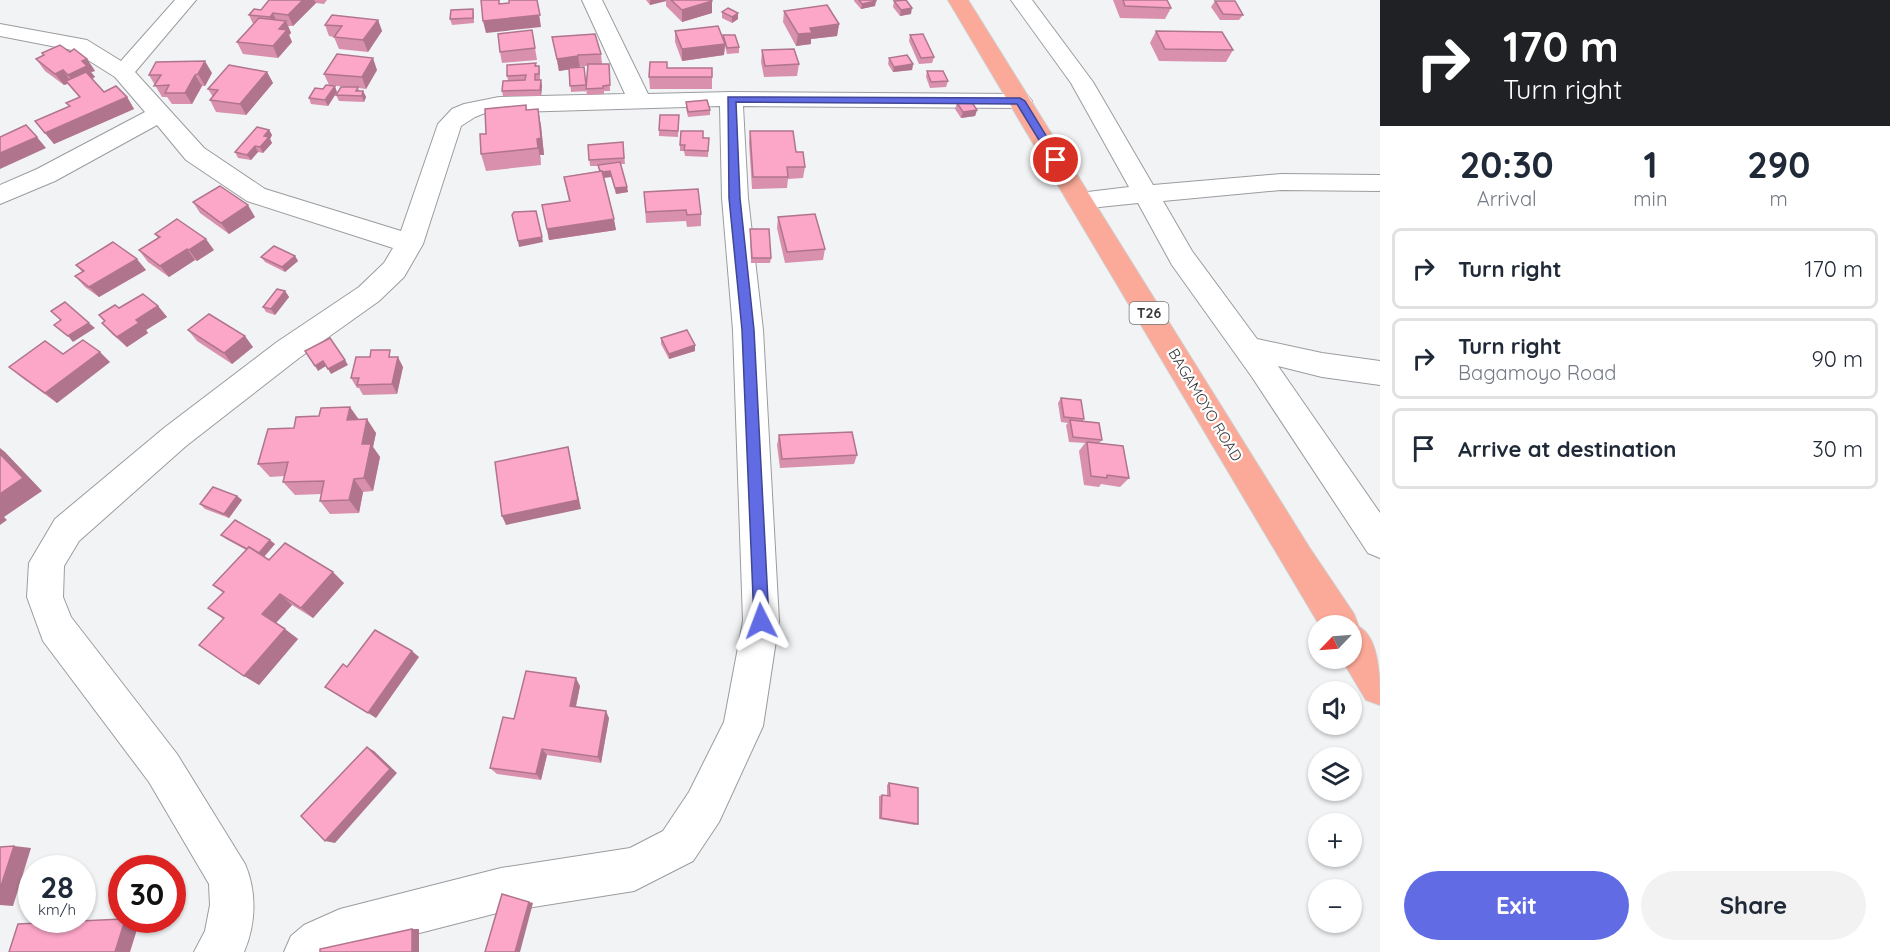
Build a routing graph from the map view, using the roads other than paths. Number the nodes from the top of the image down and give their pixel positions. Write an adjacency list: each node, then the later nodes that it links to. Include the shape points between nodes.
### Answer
1 (186, 0): 6 (street)
2 (592, 0): 9 (street)
3 (958, 0): 8 (highway, BAGAMOYO ROAD / T26)
4 (1021, 0): 12 (street, via 1082,82)
5 (0, 30): 6 (street, via 79,45)
6 (123, 72): 10 (street)
7 (731, 99): 8 (street); 9 (street); 23 (street, via 735,198 748,330 761,621 743,726 704,807 678,846 634,869 501,891 340,931)
8 (1020, 101): 14 (highway, BAGAMOYO ROAD / T26)
9 (641, 103): 15 (street, via 499,104 465,111 450,124)
10 (160, 114): 13 (street); 15 (street, via 195,154 256,195)
11 (1380, 183): 12 (street, via 1281,182)
12 (1145, 194): 14 (street); 16 (street, via 1182,258)
13 (0, 195)
14 (1080, 200): 19 (highway, BAGAMOYO ROAD / T26)
15 (410, 244): 22 (street, via 394,270 369,294 176,436 67,530 46,563 45,597 56,628 164,768 230,879 232,905 226,941)
16 (1248, 348): 17 (street); 18 (street)
17 (1380, 373)
18 (1380, 542)
19 (1334, 615)
20 (1362, 658): 21 (highway)
21 (1380, 686)
22 (217, 952)
23 (307, 952)

